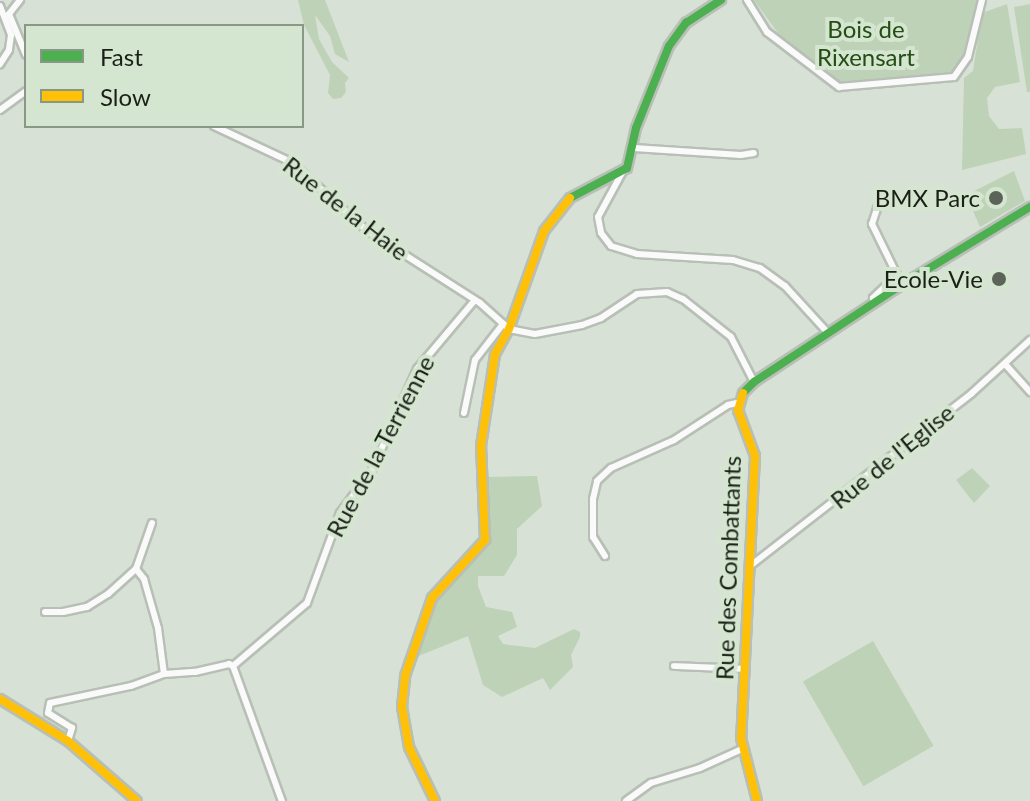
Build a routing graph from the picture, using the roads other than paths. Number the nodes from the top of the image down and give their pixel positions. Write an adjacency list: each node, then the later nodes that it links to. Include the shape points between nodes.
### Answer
1 (20, 0): 6 (street)
2 (721, 0): 12 (street, via 691,19 673,39 639,121)
3 (747, 0): 4 (street, via 767,32 839,87 954,77 968,57)
4 (982, 0)
5 (0, 6): 6 (street)
6 (7, 14): 7 (street); 8 (street, via 11,43)
7 (24, 51)
8 (0, 64)
9 (24, 92): 10 (street)
10 (0, 110)
11 (218, 128): 17 (street, Rue de la Haie, via 291,162 366,230)
12 (634, 148): 13 (street); 14 (street)
13 (754, 153)
14 (623, 171): 19 (street, via 572,196 553,216); 20 (street, via 598,217 611,246 637,254 733,260 760,268 785,286)
15 (879, 202): 18 (street, via 872,224 897,275)
16 (1030, 207): 18 (street)
17 (475, 300): 19 (street, Rue de la Haie); 32 (street, Rue de la Terrienne, via 417,369 372,470 340,513 307,603)
18 (874, 303): 20 (street)
19 (506, 327): 23 (street, via 535,334 582,325 637,294 667,292 731,337); 26 (street, via 475,360); 42 (street, via 493,360 482,432 485,540 432,598 405,676 402,707 409,747)
20 (828, 333): 23 (street)
21 (1030, 340): 22 (street, Rue de l'Eglise)
22 (1005, 364): 24 (street); 29 (street, Rue de l'Eglise)
23 (754, 382): 25 (street)
24 (1030, 392)
25 (737, 403): 28 (street, via 611,468 597,481 593,537); 29 (street, Rue des Combattants, via 755,456)
26 (464, 413)
27 (152, 523): 30 (street)
28 (605, 556)
29 (750, 566): 34 (street, Rue des Combattants)
30 (136, 569): 31 (street, via 87,607); 35 (street, via 144,579 158,628)
31 (45, 612)
32 (233, 666): 35 (street); 41 (street)
33 (674, 666): 34 (street)
34 (745, 669): 38 (street, Rue des Combattants)
35 (164, 674): 37 (street, via 50,703 48,713 72,728)
36 (0, 699): 37 (street)
37 (68, 741): 40 (street)
38 (742, 749): 39 (street, Rue des Combattants); 43 (street, via 651,783)
39 (755, 798): 44 (street)
40 (137, 801)
41 (282, 801)
42 (435, 801)
43 (626, 801)
44 (764, 801)

